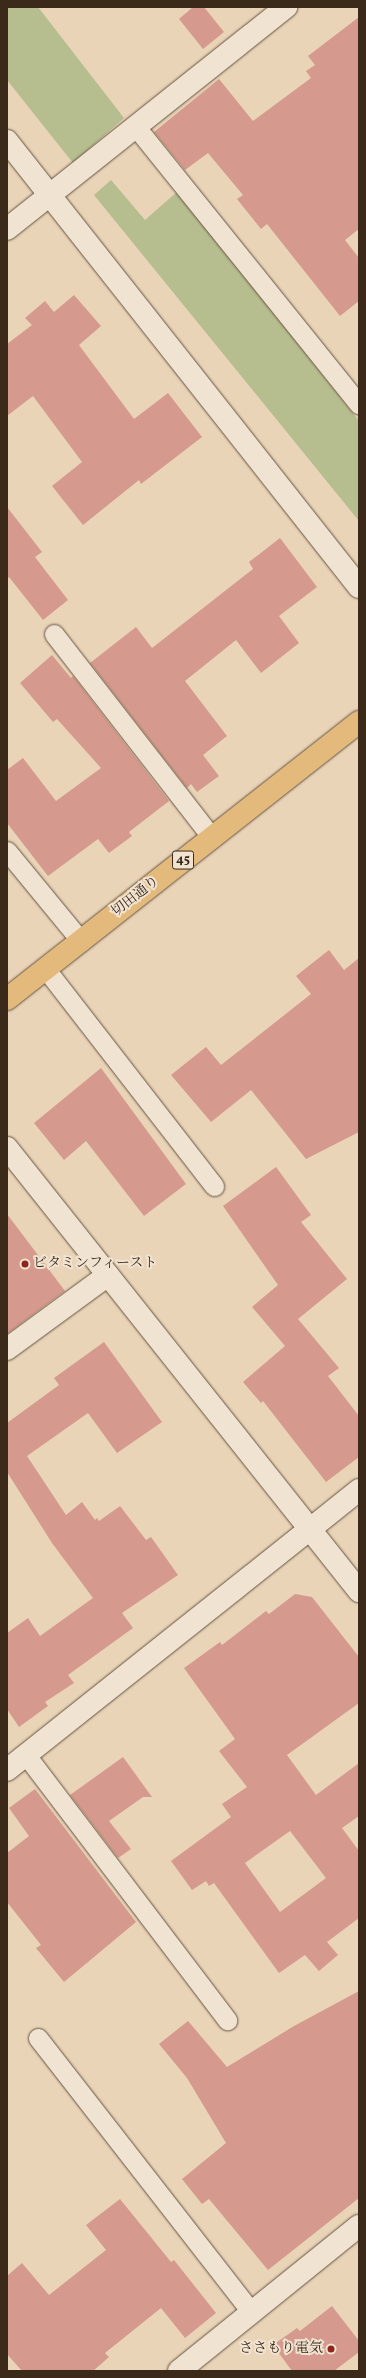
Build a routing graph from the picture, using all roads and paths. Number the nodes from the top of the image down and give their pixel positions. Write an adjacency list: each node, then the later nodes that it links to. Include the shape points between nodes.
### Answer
1 (286, 7): 2 (street)
2 (136, 127): 4 (street); 6 (lane)
3 (7, 141): 4 (street)
4 (50, 195): 5 (street); 7 (street)
5 (7, 229)
6 (359, 404)
7 (359, 586)
8 (54, 634): 10 (lane)
9 (359, 722): 10 (main road, 切田通り / 45)
10 (212, 838): 12 (main road, 切田通り / 45)
11 (7, 851): 12 (lane)
12 (81, 941): 13 (main road, 切田通り / 45)
13 (45, 968): 14 (main road, 切田通り / 45); 16 (lane)
14 (7, 999)
15 (7, 1148): 17 (street)
16 (214, 1186)
17 (108, 1275): 18 (street); 20 (street)
18 (7, 1349)
19 (359, 1490): 20 (street)
20 (309, 1530): 21 (street); 22 (street)
21 (359, 1591)
22 (26, 1755): 23 (street); 24 (lane)
23 (7, 1770)
24 (227, 2020)
25 (38, 2038): 27 (lane)
26 (359, 2226): 27 (street)
27 (252, 2313): 28 (street)
28 (179, 2371)

